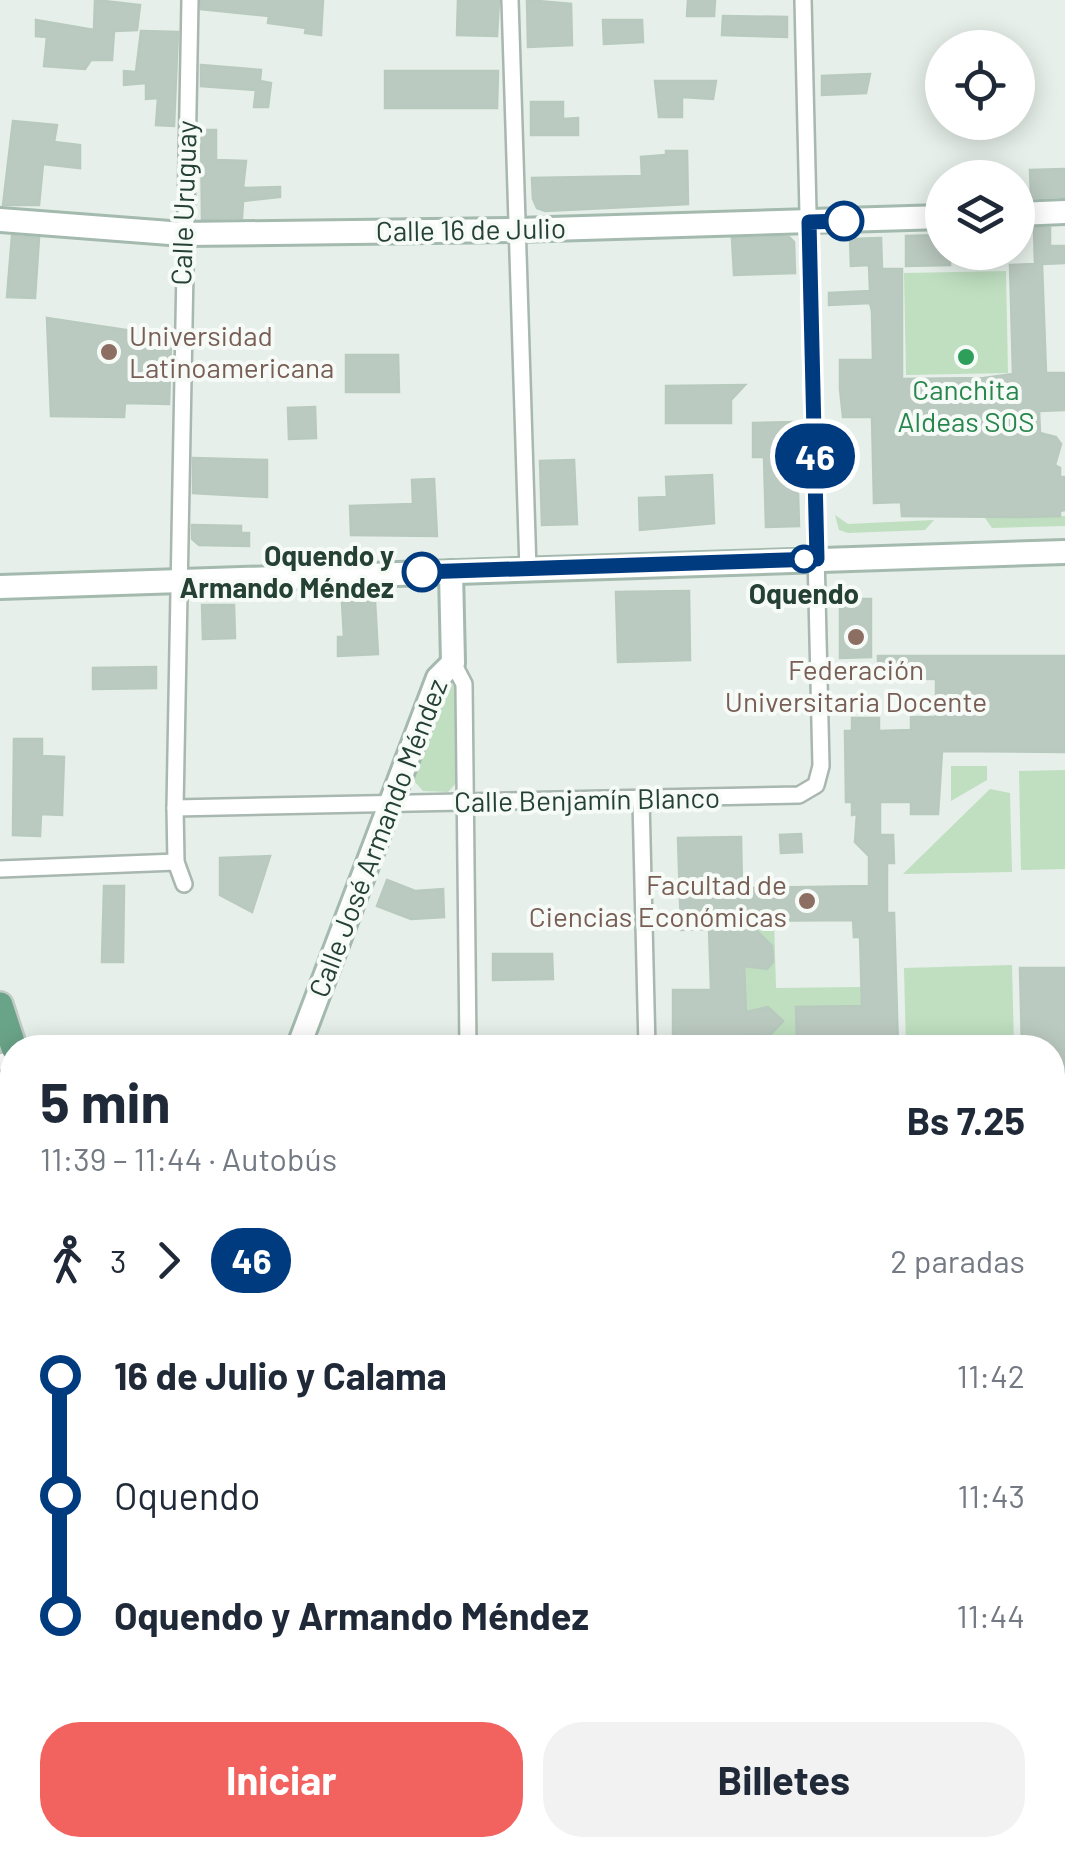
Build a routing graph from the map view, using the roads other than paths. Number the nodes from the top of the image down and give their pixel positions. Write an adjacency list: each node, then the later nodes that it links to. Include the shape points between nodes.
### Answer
1 (190, 0): 10 (street, Calle Uruguay)
2 (510, 0): 9 (street)
3 (803, 0): 8 (street)
4 (1065, 212): 5 (main road)
5 (1035, 213)
6 (925, 218): 8 (main road, Calle 16 de Julio)
7 (0, 220): 10 (main road, Calle 16 de Julio)
8 (809, 222): 9 (main road, Calle 16 de Julio); 12 (street)
9 (517, 230): 10 (main road, Calle 16 de Julio); 13 (street)
10 (183, 234): 15 (street, Calle Uruguay)
11 (1065, 552): 12 (main road)
12 (817, 559): 13 (main road); 18 (street, Calle Benjamín Blanco, via 816,785 799,796)
13 (528, 570): 14 (main road)
14 (450, 572): 15 (main road); 17 (main road, Calle José Armando Méndez)
15 (177, 580): 16 (main road); 21 (street, Calle Uruguay)
16 (0, 587)
17 (453, 663): 19 (main road, Calle José Armando Méndez, via 438,678); 20 (street, via 464,684)
18 (641, 800): 20 (street, Calle Benjamín Blanco); 29 (street)
19 (390, 802): 20 (street, Calle Benjamín Blanco); 21 (street, Calle Benjamín Blanco); 27 (main road, Calle José Armando Méndez)
20 (466, 802): 28 (street)
21 (175, 808): 22 (street, Calle Uruguay)
22 (176, 862): 23 (street); 24 (street, Calle Uruguay)
23 (0, 869)
24 (184, 884)
25 (0, 1005): 26 (main road)
26 (10, 1035)
27 (303, 1035)
28 (468, 1035)
29 (648, 1035)

